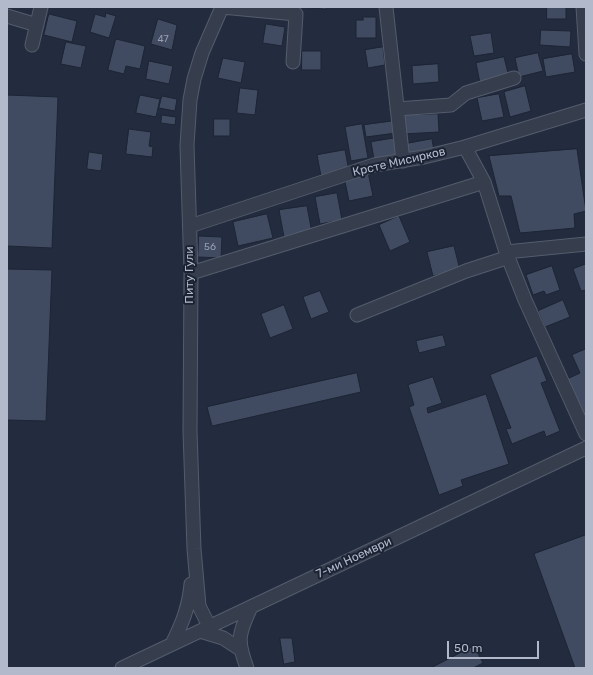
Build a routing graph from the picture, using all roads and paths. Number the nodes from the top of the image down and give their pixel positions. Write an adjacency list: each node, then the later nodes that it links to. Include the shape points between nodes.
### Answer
1 (41, 7): 6 (street)
2 (222, 7): 9 (street, via 296,14); 16 (street, Питу Гули, via 202,53 190,100)
3 (386, 7): 11 (street)
4 (583, 7): 8 (street)
5 (7, 16): 6 (street)
6 (37, 25): 7 (street)
7 (32, 45)
8 (586, 54)
9 (293, 62)
10 (514, 78): 11 (street, via 466,92 451,105)
11 (397, 109): 14 (street)
12 (586, 110): 13 (street, Крсте Мисирков)
13 (465, 147): 14 (street, Крсте Мисирков); 15 (street)
14 (404, 161): 16 (street, Крсте Мисирков, via 374,165)
15 (484, 182): 18 (street); 19 (street)
16 (190, 226): 19 (street, Питу Гули)
17 (586, 244): 18 (street)
18 (508, 254): 20 (street); 21 (street, via 525,300)
19 (191, 273): 23 (street, Питу Гули, via 190,431)
20 (357, 315)
21 (586, 434)
22 (586, 448): 24 (street, 7-ми Ноември)
23 (194, 549): 25 (street, Питу Гули, via 199,606); 26 (street, Питу Гули, via 190,601 184,621)
24 (250, 608): 25 (street, 7-ми Ноември); 27 (street, via 241,628)
25 (204, 629): 26 (street, 7-ми Ноември); 27 (street)
26 (172, 644): 28 (street, 7-ми Ноември)
27 (240, 649): 29 (street)
28 (122, 668)
29 (247, 668)

